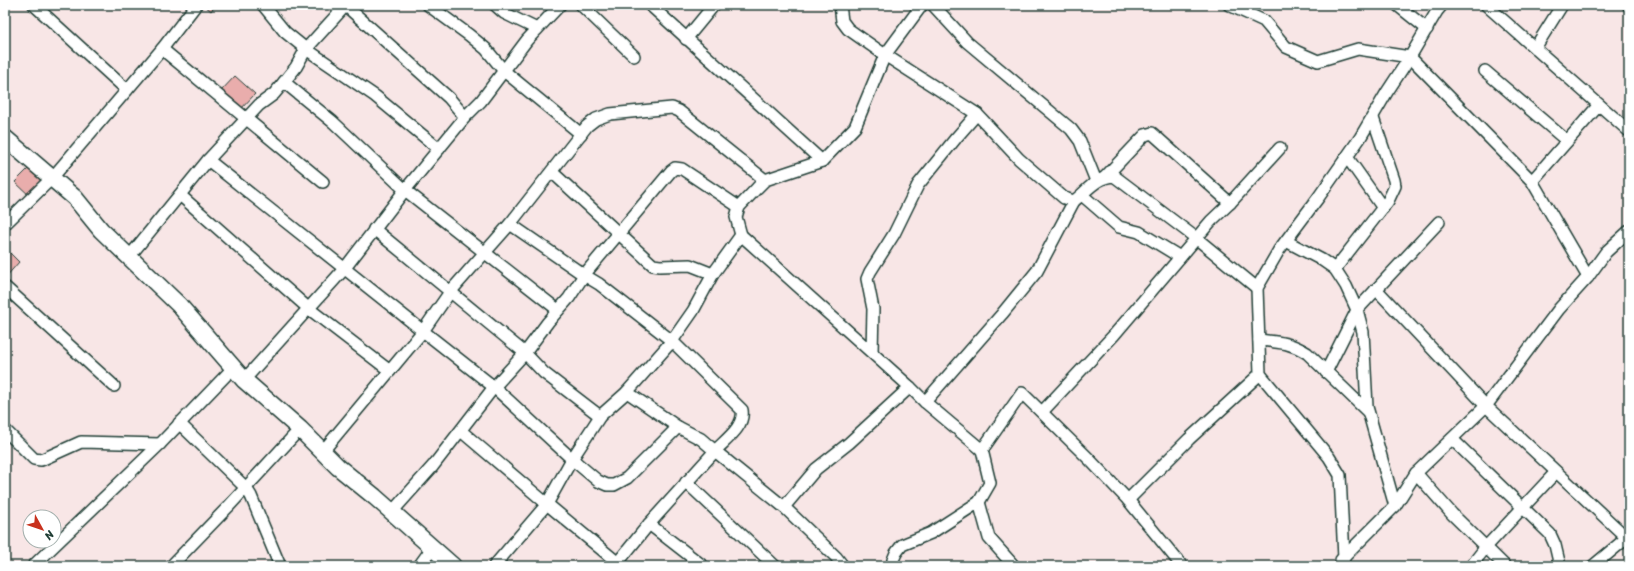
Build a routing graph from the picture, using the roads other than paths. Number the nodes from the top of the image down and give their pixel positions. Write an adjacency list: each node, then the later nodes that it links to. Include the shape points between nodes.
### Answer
1 (34, 5): 31 (street)
2 (196, 5): 23 (street)
3 (262, 5): 24 (street, via 285,32)
4 (345, 5): 24 (street); 34 (street, via 449,98)
5 (428, 5): 28 (street, via 486,49)
6 (495, 5): 19 (street, via 504,13)
7 (560, 5): 19 (street)
8 (581, 5): 26 (street)
9 (650, 5): 21 (street)
10 (714, 5): 21 (street)
11 (840, 5): 25 (street, via 842,21 848,29)
12 (922, 5): 25 (street)
13 (933, 5): 48 (street, via 967,42 1071,129)
14 (1229, 5): 27 (street, via 1264,21 1286,47 1318,61 1358,49)
15 (1397, 5): 20 (street)
16 (1442, 5): 20 (street)
17 (1486, 5): 22 (street)
18 (1562, 5): 22 (street)
19 (537, 29): 28 (street)
20 (1427, 29): 27 (street)
21 (686, 39): 45 (street)
22 (1535, 48): 32 (street)
23 (162, 49): 31 (street); 36 (street)
24 (306, 49): 30 (street); 42 (street, via 375,96)
25 (885, 55): 33 (street); 45 (street, via 855,127)
26 (634, 56)
27 (1410, 57): 35 (street); 50 (street)
28 (504, 71): 34 (street); 38 (street)
29 (1485, 71): 39 (street)
30 (284, 82): 36 (street); 52 (street, via 333,122)
31 (127, 90): 47 (street)
32 (1599, 105): 37 (street); 39 (street)
33 (977, 114): 54 (street, via 1019,159 1064,198); 85 (street, via 918,184 894,234 870,272 867,279 873,309)
34 (465, 117): 42 (street)
35 (1373, 118): 43 (street); 57 (street, via 1394,180 1392,194)
36 (246, 119): 44 (street); 51 (street)
37 (1629, 131)
38 (581, 134): 46 (street); 49 (street, via 587,126 603,116 672,108)
39 (1567, 142): 50 (street)
40 (8, 144): 47 (street)
41 (1280, 148): 55 (street)
42 (439, 149): 52 (street)
43 (1346, 157): 57 (street); 66 (street)
44 (208, 160): 53 (street); 70 (street)
45 (822, 161): 49 (street)
46 (552, 172): 60 (street); 63 (street)
47 (52, 178): 59 (street); 68 (street, via 75,198 101,230)
48 (1101, 179): 54 (street); 55 (street, via 1145,134 1152,133); 65 (street, via 1114,176)
49 (765, 180): 56 (street)
50 (1532, 181): 74 (street)
51 (323, 182)
52 (405, 190): 61 (street); 67 (street)
53 (180, 195): 68 (street); 79 (street)
54 (1078, 198): 69 (street, via 1119,227 1139,232); 96 (street, via 1037,271)
55 (1230, 203): 65 (street)
56 (739, 207): 63 (street, via 682,169 676,168 670,170); 64 (street, via 736,217)
57 (1383, 208): 71 (street)
58 (1439, 222): 77 (street)
59 (5, 224)
60 (510, 224): 67 (street); 73 (street)
61 (374, 228): 70 (street); 78 (street)
62 (1629, 231): 74 (street, via 1606,252)
63 (619, 233): 72 (street, via 653,265 690,265); 73 (street)
64 (741, 235): 72 (street); 85 (street)
65 (1196, 238): 69 (street); 76 (street)
66 (1286, 241): 71 (street); 76 (street)
67 (485, 252): 78 (street); 80 (street)
68 (130, 257): 87 (street, via 179,305)
69 (1180, 257): 98 (street, via 1114,335)
70 (345, 268): 79 (street); 82 (street)
71 (1335, 269): 81 (street)
72 (713, 274): 84 (street, via 693,311)
73 (584, 275): 80 (street); 84 (street)
74 (1588, 277): 97 (street, via 1559,308)
75 (5, 287): 92 (street)
76 (1257, 288): 83 (street)
77 (1376, 289): 81 (street); 97 (street)
78 (450, 292): 82 (street); 86 (street)
79 (308, 308): 88 (street); 91 (street)
80 (558, 310): 86 (street)
81 (1357, 310): 89 (street); 99 (street, via 1363,332)
82 (423, 331): 88 (street); 93 (street)
83 (1259, 340): 89 (street, via 1288,343 1298,348); 90 (street)
84 (672, 341): 95 (street); 110 (street, via 742,410 743,416 738,427)
85 (872, 352): 94 (street)
86 (524, 354): 93 (street); 100 (street, via 544,373)
87 (234, 367): 91 (street); 101 (street)
88 (390, 371): 109 (street)
89 (1326, 372): 99 (street)
90 (1260, 374): 116 (street, via 1189,439); 127 (street, via 1329,456 1340,475)
91 (244, 380): 103 (street)
92 (114, 386)
93 (494, 387): 105 (street); 111 (street)
94 (910, 387): 96 (street); 120 (street, via 849,443 816,469)
95 (626, 392): 100 (street); 102 (street)
96 (924, 402): 108 (street)
97 (1486, 406): 106 (street); 112 (street)
98 (1042, 412): 108 (street, via 1022,393); 116 (street)
99 (1368, 412): 119 (street)
100 (600, 416): 111 (street)
101 (179, 422): 107 (street); 115 (street)
102 (678, 427): 110 (street, via 701,439); 111 (street, via 627,478 614,485 598,481)
103 (300, 429): 109 (street); 115 (street)
104 (5, 430): 107 (street, via 34,459 41,460 81,442)
105 (461, 431): 118 (street); 122 (street)
106 (1452, 439): 113 (street); 121 (street)
107 (160, 444): 129 (street)
108 (982, 450): 117 (street, via 990,483)
109 (323, 451): 122 (street, via 338,467)
110 (715, 451): 114 (street); 120 (street)
111 (572, 459): 118 (street)
112 (1556, 472): 121 (street); 124 (street)
113 (1416, 473): 119 (street); 125 (street, via 1452,514)
114 (686, 482): 123 (street); 136 (street)
115 (246, 488): 130 (street); 131 (street)
116 (1128, 500): 140 (street)
117 (979, 502): 138 (street, via 931,532 902,545 896,552); 139 (street, via 989,538)
118 (547, 504): 128 (street); 134 (street)
119 (1395, 506): 127 (street)
120 (784, 507): 137 (street)
121 (1523, 508): 125 (street); 144 (street, via 1553,539)
122 (392, 512): 126 (street)
123 (649, 524): 128 (street); 135 (street)
124 (1628, 537): 145 (street)
125 (1486, 547): 142 (street); 143 (street)
126 (432, 548): 132 (street); 133 (street)
127 (1343, 562): 141 (street)
128 (617, 564)
129 (33, 566)
130 (171, 566)
131 (280, 566)
132 (419, 566)
133 (453, 566)
134 (494, 566)
135 (703, 566)
136 (775, 566)
137 (843, 566)
138 (893, 566)
139 (1014, 566)
140 (1182, 566)
141 (1335, 566)
142 (1471, 566)
143 (1505, 566)
144 (1560, 566)
145 (1593, 566)

